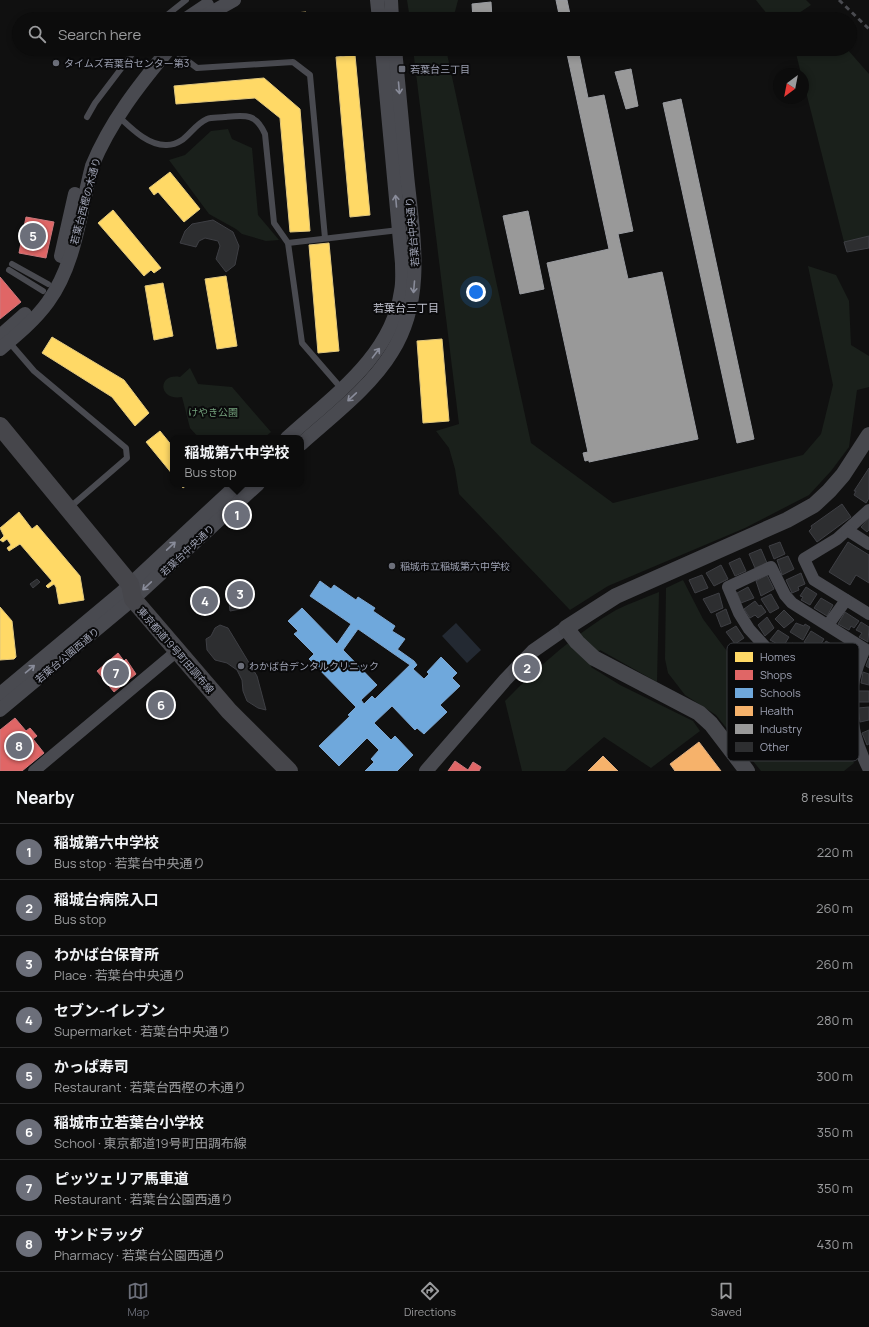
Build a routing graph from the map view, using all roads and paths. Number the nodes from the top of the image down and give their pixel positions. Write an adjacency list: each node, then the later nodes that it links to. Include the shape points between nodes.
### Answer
1 (186, 0): 6 (lane)
2 (216, 0): 7 (street)
3 (234, 0): 8 (street)
4 (377, 0): 9 (street)
5 (391, 0): 10 (street)
6 (171, 12)
7 (197, 12)
8 (213, 12)
9 (378, 12)
10 (392, 12)
11 (131, 56): 17 (lane)
12 (152, 56): 24 (street, 若葉台西樫の木通り, via 110,113 90,149 79,179 61,256)
13 (165, 56): 18 (street, 若葉台西樫の木通り)
14 (181, 56): 20 (lane, via 197,68 293,62 310,75)
15 (383, 56): 19 (street, 若葉台中央通り, one-way to 15)
16 (396, 56): 30 (street, 若葉台中央通り, one-way to 30, via 416,263 413,301 402,334 385,363 364,387)
17 (88, 116)
18 (118, 116): 21 (lane, via 159,145 182,140 207,119 246,115 253,119 265,134 274,223); 25 (street, 若葉台西樫の木通り, via 92,166 75,238 58,285 36,316)
19 (399, 230): 20 (lane); 26 (street, 若葉台中央通り, one-way to 19, via 367,364 391,328 402,290)
20 (325, 238): 21 (lane)
21 (288, 243): 26 (lane, via 302,343)
22 (12, 264): 24 (lane)
23 (9, 270): 24 (lane)
24 (46, 288): 25 (street, 若葉台西樫の木通り)
25 (3, 342): 34 (lane, via 126,448 127,458)
26 (341, 388): 28 (street, 若葉台中央通り)
27 (0, 426): 34 (main road, 東京都道19号町田調布線)
28 (290, 435)
29 (869, 435): 42 (main road, via 844,475 814,505 788,520 616,596)
30 (304, 441)
31 (0, 444): 38 (main road, 東京都道19号町田調布線)
32 (235, 487): 38 (street, 若葉台中央通り, one-way to 32)
33 (254, 487): 38 (street, 若葉台中央通り, one-way to 38)
34 (68, 509): 38 (main road, 東京都道19号町田調布線)
35 (869, 510): 36 (street)
36 (847, 530): 37 (street); 39 (street, via 804,559 814,580)
37 (869, 544)
38 (128, 592): 46 (main road, 東京都道19号町田調布線); 48 (street, 若葉台公園西通り)
39 (846, 600): 40 (street); 41 (street)
40 (869, 614)
41 (828, 625): 43 (street, via 792,603 785,595 771,567 728,587 739,613); 44 (street)
42 (566, 628): 51 (main road, via 594,658 699,713); 56 (street, via 533,651)
43 (762, 643)
44 (856, 643)
45 (859, 645): 47 (street, via 865,649)
46 (177, 651): 54 (street); 55 (main road, 東京都道19号町田調布線, via 229,711)
47 (859, 665)
48 (5, 692): 49 (street, 若葉台公園西通り)
49 (0, 710)
50 (859, 745): 53 (street)
51 (727, 746)
52 (739, 761): 57 (main road)
53 (869, 770)
54 (34, 771)
55 (289, 771)
56 (426, 771)
57 (747, 771)

